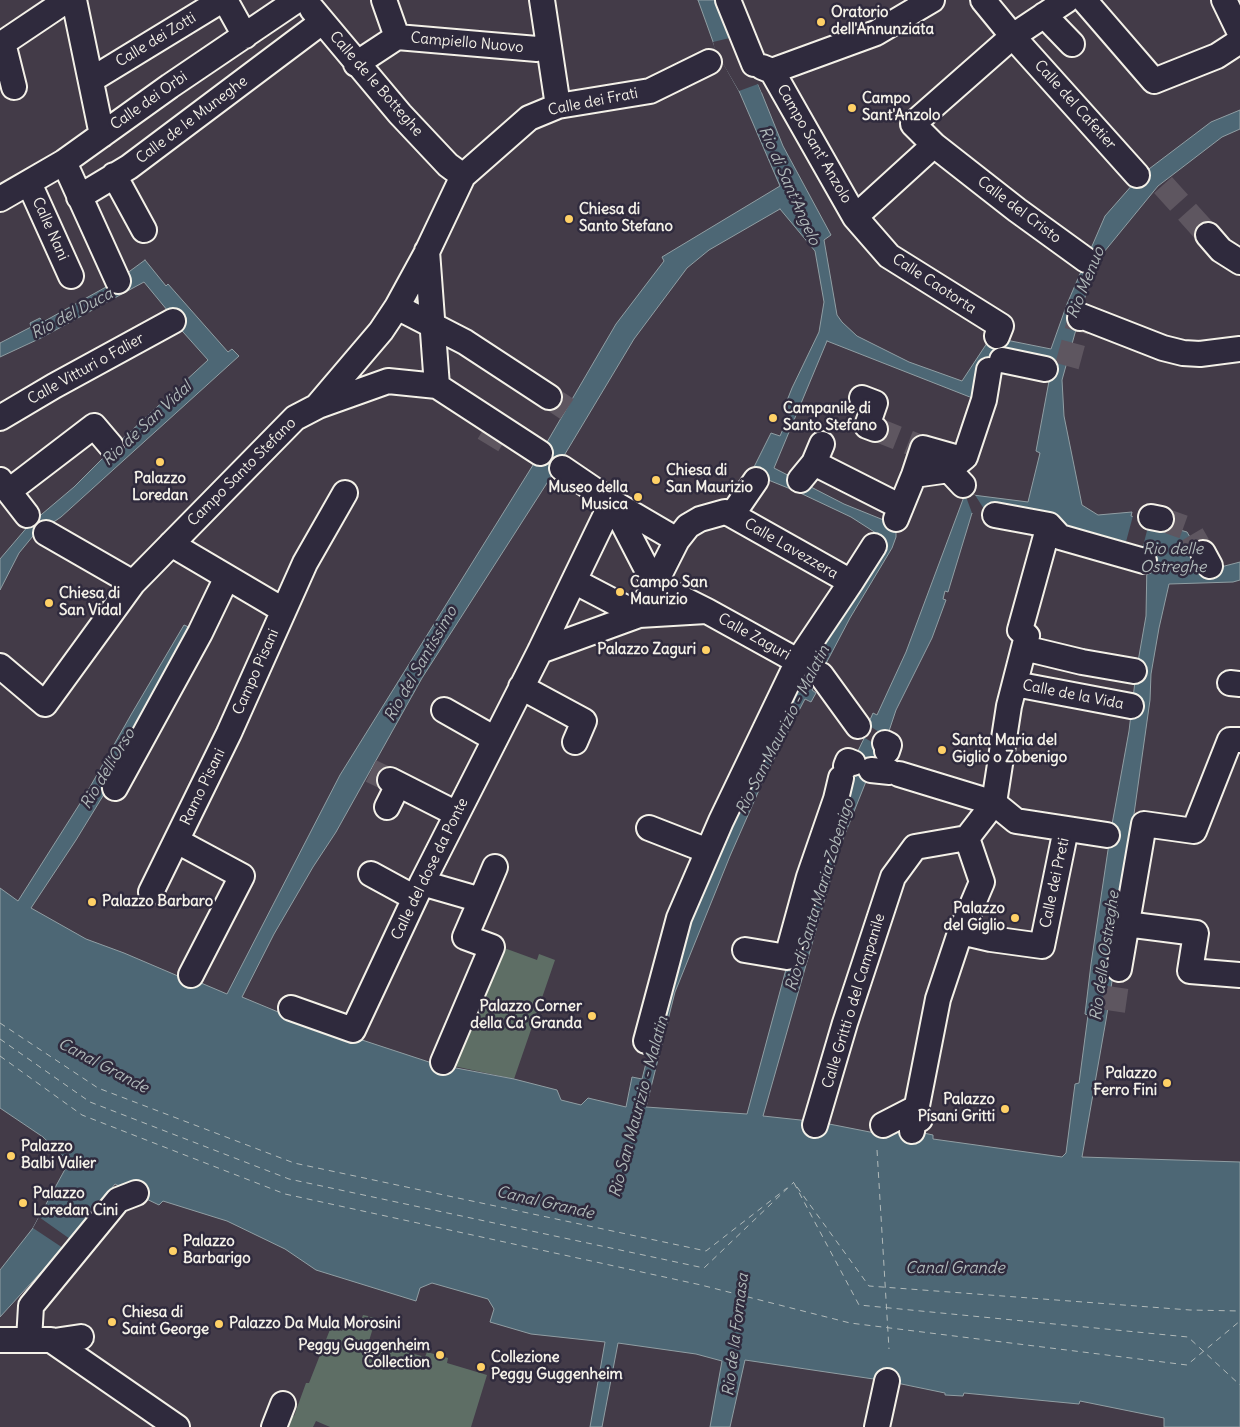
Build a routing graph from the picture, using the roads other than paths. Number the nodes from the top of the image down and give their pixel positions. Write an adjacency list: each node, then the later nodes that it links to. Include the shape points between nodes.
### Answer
1 (68, 0): 21 (street)
2 (74, 0): 27 (street)
3 (224, 0): 17 (street, Calle dei Zotti); 27 (street, Calle dei Zotti)
4 (297, 0): 17 (street, Calle dei Orbi)
5 (306, 0): 15 (street, Calle de le Botteghe)
6 (384, 0): 19 (street)
7 (542, 0): 23 (street)
8 (728, 0): 26 (street, via 741,36)
9 (932, 0): 26 (street, Campo Sant' Anzolo, via 876,33)
10 (983, 0): 18 (street)
11 (1067, 0): 14 (street)
12 (1084, 0): 20 (street, via 1154,81 1216,56)
13 (1224, 0): 16 (street)
14 (1044, 15): 18 (street); 22 (street)
15 (314, 28): 25 (street, Calle de le Botteghe); 34 (street, Calle de le Muneghe)
16 (1240, 32)
17 (245, 36): 30 (street, Calle dei Orbi)
18 (1013, 36): 31 (street, via 913,124); 35 (street, Calle del Cafetier)
19 (397, 37): 23 (street, Campiello Nuovo); 25 (street)
20 (1240, 41)
21 (2, 44): 28 (street)
22 (1072, 44)
23 (544, 49): 29 (street)
24 (709, 62): 29 (street, Calle dei Frati, via 650,91)
25 (356, 64): 33 (street, Calle de le Botteghe)
26 (763, 68): 39 (street, Campo Sant' Anzolo)
27 (91, 80): 30 (street)
28 (9, 93)
29 (558, 106): 33 (street, Calle dei Frati, via 529,118)
30 (102, 135): 32 (street, Calle dei Orbi)
31 (934, 145): 39 (street, Campo Sant' Anzolo); 42 (street, Calle del Cristo)
32 (64, 162): 36 (street, Calle dei Orbi); 37 (street)
33 (456, 171): 41 (street, Campo Santo Stefano)
34 (114, 175): 37 (street, Calle de le Muneghe); 40 (street)
35 (1137, 175)
36 (28, 183): 38 (street, Calle dei Orbi); 43 (street, Calle Nani)
37 (79, 197): 44 (street)
38 (0, 199)
39 (860, 223): 49 (street, Calle Caotorta, via 889,256 1001,326)
40 (144, 230)
41 (426, 254): 45 (street, Campo Santo Stefano); 48 (street)
42 (1086, 260)
43 (70, 276)
44 (118, 281)
45 (396, 307): 48 (street); 55 (street, Campo Santo Stefano, via 381,331)
46 (1081, 317): 50 (street, via 1183,353)
47 (174, 321): 56 (street, Calle Vitturi o Falier)
48 (433, 325): 52 (street); 53 (street)
49 (997, 336)
50 (1240, 349)
51 (1045, 369): 60 (street, via 996,365 958,471 914,475 899,513)
52 (437, 386): 55 (street, Campo Santo Stefano, via 388,381); 59 (street)
53 (549, 397)
54 (862, 398): 57 (street, via 875,403 866,426)
55 (318, 406): 71 (street, Campo Santo Stefano, via 295,418)
56 (0, 418)
57 (875, 429)
58 (111, 446): 64 (street, via 94,426)
59 (540, 453)
60 (812, 462)
61 (562, 468): 65 (street)
62 (756, 480): 66 (street)
63 (344, 494): 79 (street)
64 (10, 499)
65 (609, 501): 70 (street); 75 (street); 78 (street)
66 (732, 514): 70 (street, via 725,512 700,519 688,526); 76 (street, Calle Lavezzera)
67 (995, 515): 68 (street)
68 (1049, 525): 73 (street, via 1060,537); 82 (street, via 1020,630 1027,636)
69 (46, 533): 77 (street)
70 (677, 540): 78 (street)
71 (171, 544): 74 (street); 77 (street, Campo Santo Stefano)
72 (874, 546): 76 (street)
73 (1144, 561)
74 (228, 577): 79 (street, Campo Pisani, via 257,595); 96 (street)
75 (574, 581): 81 (street); 83 (street)
76 (851, 582): 85 (street)
77 (133, 583): 84 (street, Campo Santo Stefano, via 45,704)
78 (655, 584): 80 (street); 81 (street)
79 (287, 602): 92 (street, Campo Pisani)
80 (707, 611): 81 (street); 85 (street, Calle Zaguri)
81 (640, 615): 83 (street)
82 (1024, 648): 86 (street); 88 (street)
83 (540, 651): 87 (street, Calle del dose da Ponte)
84 (0, 666)
85 (807, 666): 91 (street); 105 (street)
86 (1134, 671)
87 (521, 687): 93 (street, Calle del dose da Ponte); 95 (street, via 584,721)
88 (1012, 695): 89 (street, Calle de la Vida); 97 (street)
89 (1131, 706)
90 (444, 710): 93 (street)
91 (858, 726)
92 (229, 733): 104 (street, Ramo Pisani)
93 (494, 739): 99 (street, Calle del dose da Ponte)
94 (1235, 740): 111 (street, via 1194,831 1144,824)
95 (575, 742)
96 (115, 788)
97 (994, 803): 101 (street, via 1016,821); 103 (street); 113 (street, via 873,765 836,798 809,877 788,956)
98 (387, 807): 99 (street, via 394,783)
99 (457, 814): 108 (street, Calle del dose da Ponte)
100 (649, 828): 105 (street)
101 (1066, 829): 102 (street); 112 (street, Calle dei Preti, via 1042,946)
102 (1107, 835)
103 (967, 838): 112 (street, via 982,882); 121 (street, Calle Gritti o del Campanile, via 915,847 893,877)
104 (182, 844): 109 (street, Ramo Pisani); 116 (street, via 242,876)
105 (708, 851): 118 (street, via 678,918)
106 (495, 867): 110 (street)
107 (370, 874): 108 (street)
108 (419, 891): 110 (street); 117 (street, Calle del dose da Ponte, via 353,1030)
109 (151, 892)
110 (481, 900): 119 (street, via 464,937 492,948)
111 (1126, 924): 114 (street); 115 (street, via 1196,933 1190,971)
112 (960, 934): 120 (street, via 938,999)
113 (745, 950)
114 (1119, 969)
115 (1240, 975)
116 (191, 976)
117 (292, 1008)
118 (646, 1041)
119 (443, 1062)
120 (916, 1108): 122 (street); 123 (street)
121 (815, 1125)
122 (883, 1125)
123 (918, 1132)
124 (136, 1194): 126 (street, via 118,1200 71,1247 31,1306)
125 (0, 1340): 126 (street)
126 (29, 1340): 129 (street, via 69,1344)
127 (887, 1381): 131 (street)
128 (283, 1404): 130 (street)
129 (177, 1427)
130 (274, 1427)
131 (877, 1427)

